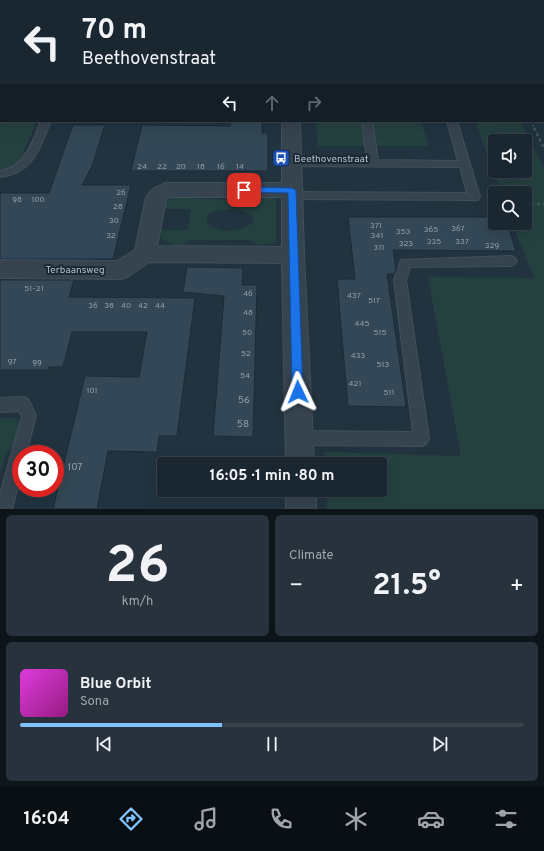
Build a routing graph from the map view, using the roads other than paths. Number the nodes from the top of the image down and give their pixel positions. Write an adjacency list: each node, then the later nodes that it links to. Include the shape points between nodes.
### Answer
1 (46, 122): 8 (lane, via 29,161 19,170)
2 (291, 122): 5 (street)
3 (367, 122): 6 (lane)
4 (452, 122): 7 (lane)
5 (292, 162): 6 (lane); 9 (street)
6 (374, 163): 7 (lane)
7 (464, 164): 9 (lane, via 474,197)
8 (0, 174)
9 (292, 193): 10 (street, via 166,190 156,196); 11 (street)
10 (145, 254): 11 (street); 13 (street, Terbaansweg, via 121,270)
11 (293, 255): 15 (street)
12 (511, 261): 15 (lane, via 405,263 400,280 421,439)
13 (0, 269)
14 (0, 405): 18 (lane, via 23,404 29,416)
15 (299, 438): 16 (street)
16 (300, 457)
17 (301, 497): 19 (street)
18 (4, 509)
19 (301, 509)

